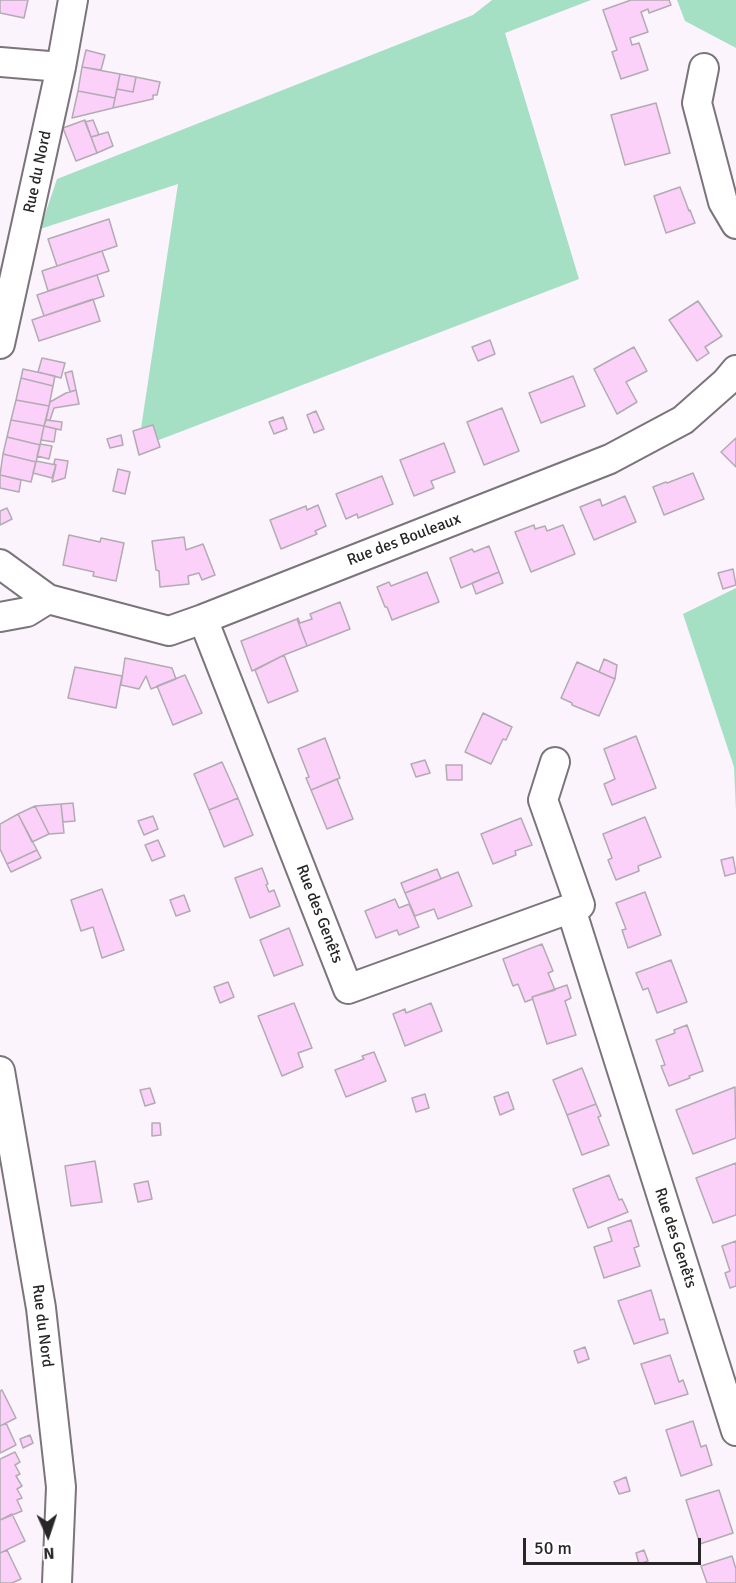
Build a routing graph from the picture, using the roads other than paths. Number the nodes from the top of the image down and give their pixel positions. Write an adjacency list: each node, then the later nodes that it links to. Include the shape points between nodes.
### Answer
1 (74, 0): 3 (street, Rue du Nord)
2 (0, 62): 3 (street)
3 (60, 67): 6 (street, Rue du Nord)
4 (704, 68): 5 (street, via 697,103 723,202)
5 (736, 224)
6 (0, 344)
7 (736, 370): 11 (street, Rue des Bouleaux, via 683,420 610,459)
8 (0, 564): 9 (street, Rue des Bouleaux)
9 (48, 599): 10 (street, via 27,612); 11 (street, Rue des Bouleaux, via 169,631)
10 (0, 617)
11 (203, 619): 13 (street, Rue des Genêts, via 348,989)
12 (555, 762): 13 (street, Rue des Genêts, via 543,800 580,905)
13 (571, 909): 15 (street, Rue des Genêts)
14 (0, 1071): 16 (street, Rue du Nord, via 41,1308 61,1487)
15 (736, 1431)
16 (57, 1583)

